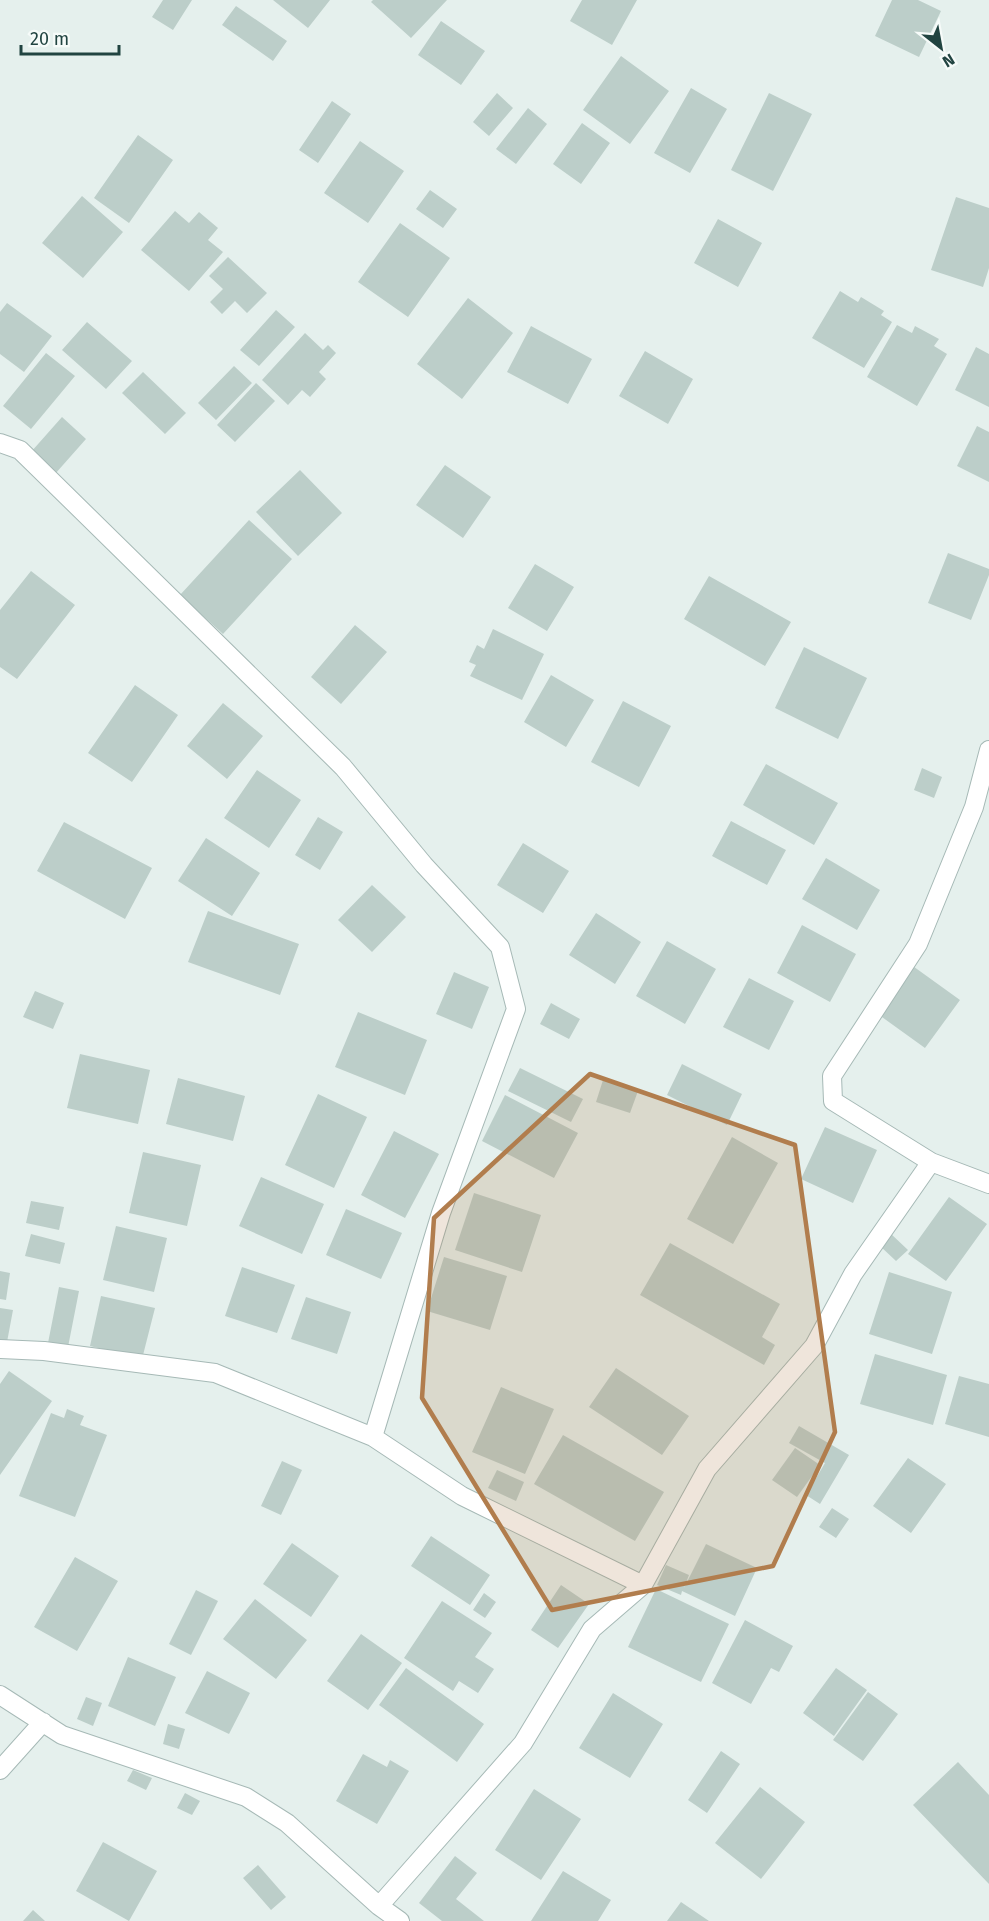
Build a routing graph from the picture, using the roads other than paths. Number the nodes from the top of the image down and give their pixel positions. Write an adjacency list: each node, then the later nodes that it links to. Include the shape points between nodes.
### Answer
1 (0, 442): 6 (street, via 20,450 343,767 424,865 500,947 516,1009 441,1213)
2 (989, 750): 3 (street, via 974,807 918,944 832,1076 832,1101)
3 (931, 1162): 4 (street); 7 (street, via 854,1274 814,1346 707,1469)
4 (989, 1184)
5 (0, 1349): 6 (street, via 44,1351 215,1374)
6 (372, 1437): 7 (street, via 462,1496)
7 (643, 1585): 11 (street, via 592,1629 523,1743)
8 (0, 1695): 9 (street)
9 (43, 1722): 10 (street); 11 (street, via 62,1735 246,1797 287,1823)
10 (0, 1770)
11 (379, 1906): 12 (street)
12 (400, 1921)

